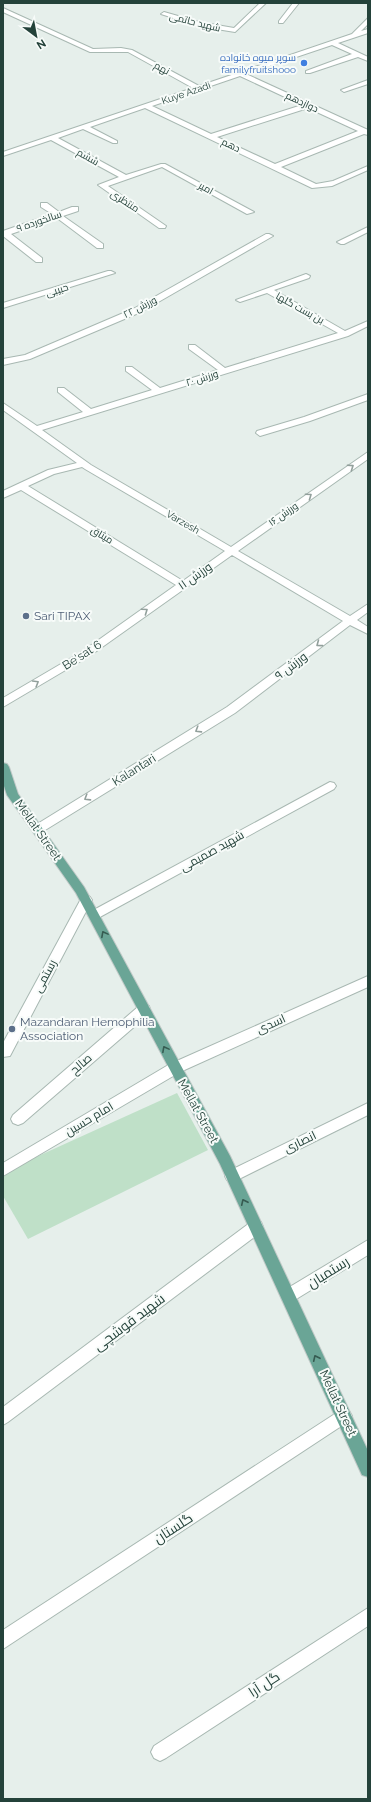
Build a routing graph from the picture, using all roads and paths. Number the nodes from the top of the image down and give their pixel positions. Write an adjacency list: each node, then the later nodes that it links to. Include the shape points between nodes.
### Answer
1 (262, 3): 4 (street, شهید حاتمی, via 235,30 198,24)
2 (296, 3): 6 (street)
3 (3, 10): 15 (street, نهم, via 92,51 125,49)
4 (164, 14)
5 (368, 20): 8 (street)
6 (281, 22)
7 (368, 31): 8 (street, Kuye Azadi)
8 (354, 35): 9 (street, Kuye Azadi)
9 (333, 43): 10 (street); 13 (street, Kuye Azadi)
10 (359, 54): 11 (street); 12 (street)
11 (368, 59)
12 (308, 72)
13 (240, 74): 15 (street, Kuye Azadi); 17 (street, دوازدهم)
14 (368, 82): 16 (street)
15 (198, 88): 18 (street, Kuye Azadi)
16 (344, 90)
17 (310, 105): 20 (street, دوازدهم); 21 (street)
18 (146, 106): 19 (street, Kuye Azadi); 21 (street, دهم)
19 (84, 127): 22 (street, Kuye Azadi); 23 (street)
20 (366, 132): 26 (street)
21 (213, 136): 26 (street, دهم)
22 (53, 138): 24 (street, Kuye Azadi); 28 (street, ششم)
23 (115, 142)
24 (3, 154)
25 (163, 165): 28 (street, منتظری); 31 (street, امیر)
26 (275, 167): 27 (street, دهم, via 315,186 334,184)
27 (368, 168)
28 (124, 177): 33 (street, منتظری, via 102,185)
29 (44, 205): 32 (street)
30 (75, 209): 32 (street, سالخورده ۹)
31 (250, 212)
32 (57, 215): 35 (street, سالخورده ۹); 38 (street)
33 (162, 226)
34 (368, 229): 37 (street)
35 (4, 234): 39 (street)
36 (269, 236): 48 (street, ورزش ۲۲, via 138,310 27,356)
37 (341, 242)
38 (100, 246)
39 (39, 260)
40 (111, 273): 44 (street, حبیبی)
41 (306, 276): 42 (street, بن بست گلها)
42 (268, 290): 43 (street); 46 (street, بن بست گلها)
43 (240, 300)
44 (3, 306)
45 (368, 324): 46 (street, ورزش ۲۰)
46 (345, 334): 50 (street, ورزش ۲۰)
47 (192, 347): 50 (street)
48 (3, 362)
49 (129, 369): 52 (street)
50 (224, 371): 52 (street, ورزش ۲۰)
51 (61, 390): 55 (street)
52 (159, 391): 55 (street, ورزش ۲۰)
53 (368, 398): 57 (street, via 307,420)
54 (3, 406): 56 (street, Varzesh)
55 (90, 413): 56 (street, ورزش ۲۰)
56 (36, 430): 59 (street, Varzesh)
57 (260, 433)
58 (368, 455): 62 (street, ورزش ۱۶, one-way to 58)
59 (84, 464): 60 (street, via 51,472); 62 (street, Varzesh)
60 (22, 486): 61 (street); 63 (street, میثاق)
61 (3, 496)
62 (232, 550): 63 (street, ورزش ۱۱); 66 (street, Varzesh)
63 (183, 585): 64 (street, ورزش ۱۱)
64 (158, 602): 68 (street, Be'sat 6, one-way to 64, via 86,653)
65 (368, 607): 66 (street, ورزش ۹)
66 (350, 621): 67 (street, Varzesh); 69 (street, ورزش ۹, one-way to 69)
67 (368, 631)
68 (3, 703)
69 (231, 710): 72 (street, Kalantari, one-way to 72)
70 (3, 767): 72 (main road, Mellat Street, via 14,795)
71 (330, 786): 74 (street, شهید صمیمی)
72 (38, 829): 73 (main road, Mellat Street)
73 (86, 900): 74 (main road, Mellat Street); 77 (street, رستمی)
74 (94, 915): 76 (main road, Mellat Street, one-way to 74)
75 (368, 981): 78 (street, اسدی)
76 (144, 1010): 78 (main road, Mellat Street, one-way to 76); 80 (street, صالح)
77 (5, 1052)
78 (175, 1068): 81 (street, امام حسین); 82 (main road, Mellat Street)
79 (368, 1109): 82 (street, انصاری)
80 (18, 1119)
81 (3, 1170)
82 (232, 1176): 83 (main road, Mellat Street, one-way to 82)
83 (256, 1227): 85 (main road, Mellat Street); 86 (street, شهید قوشچی)
84 (368, 1247): 85 (street, رستمیان)
85 (288, 1296): 87 (main road, Mellat Street, one-way to 85)
86 (3, 1416)
87 (344, 1416): 88 (main road, Mellat Street); 90 (street, گلستان)
88 (368, 1469)
89 (368, 1616): 91 (street, گل آرا)
90 (3, 1640)
91 (160, 1752)

